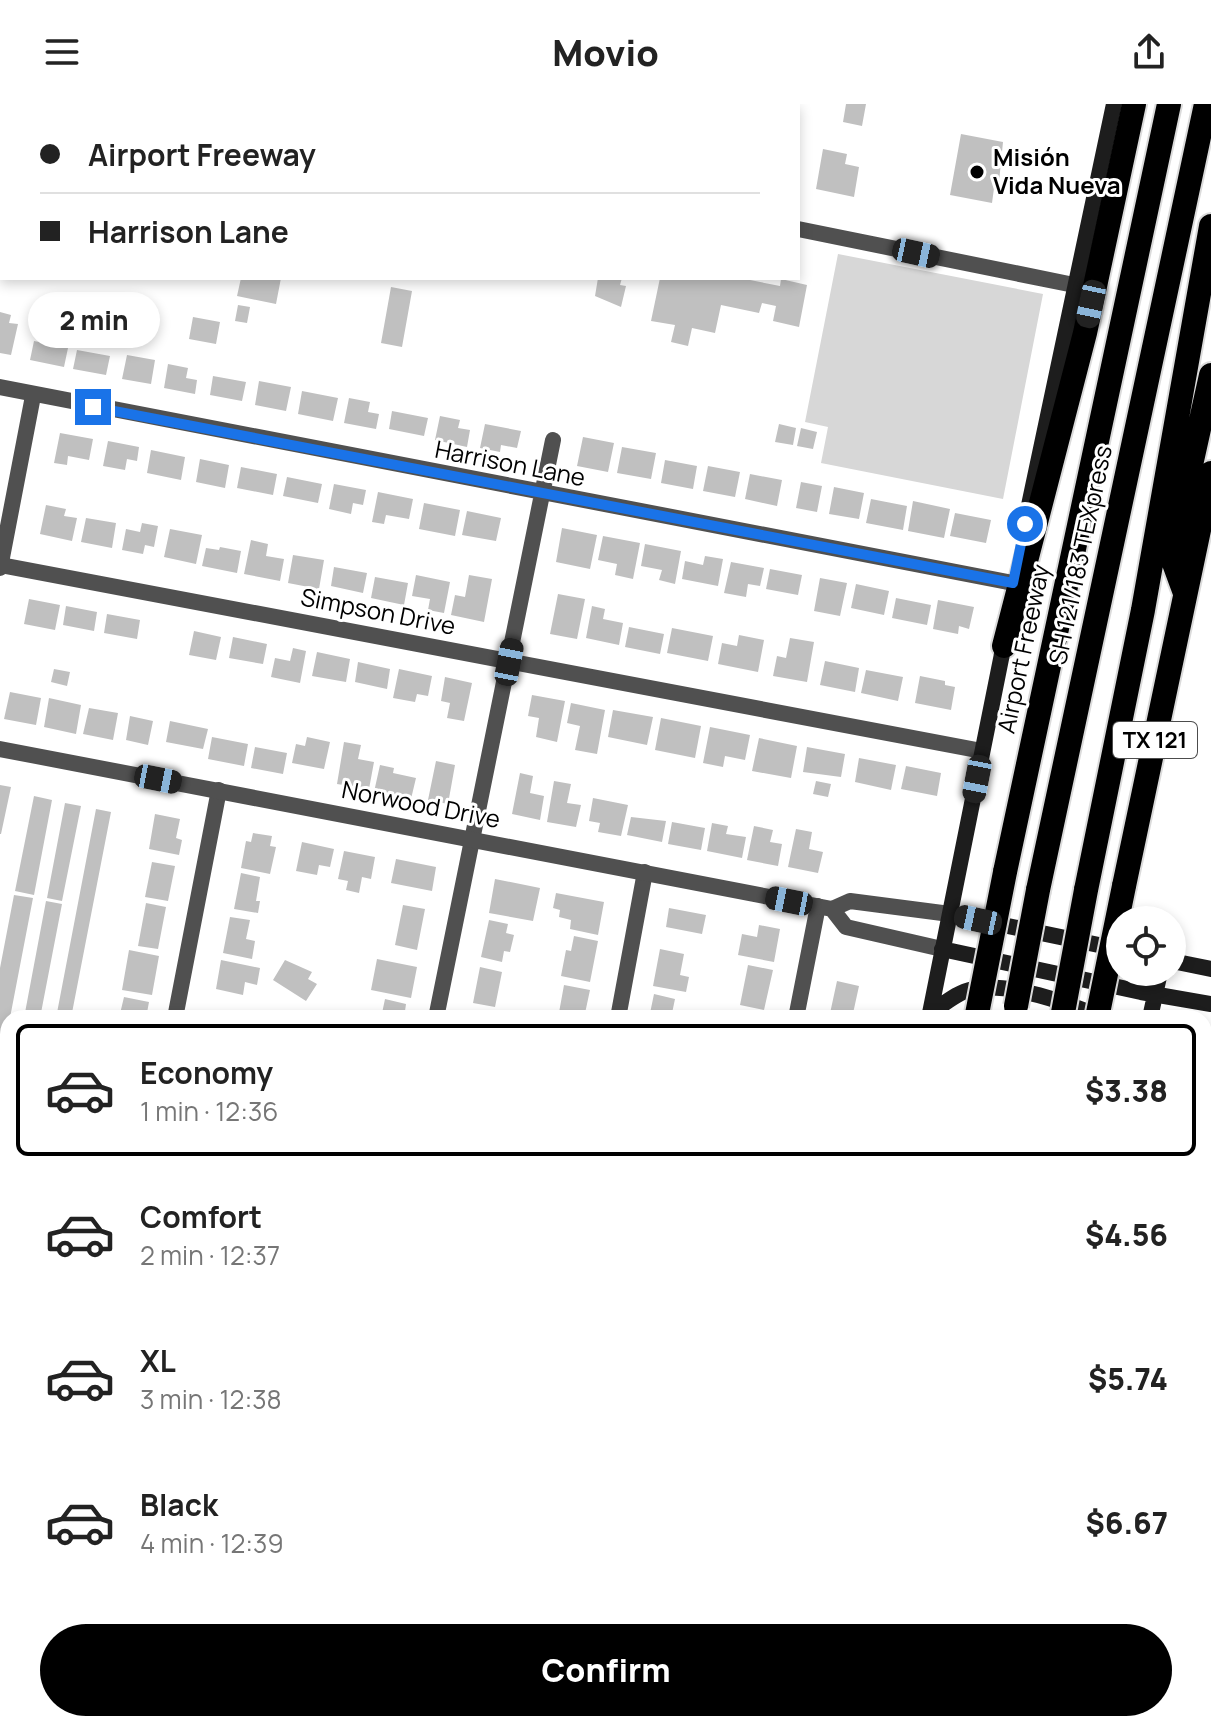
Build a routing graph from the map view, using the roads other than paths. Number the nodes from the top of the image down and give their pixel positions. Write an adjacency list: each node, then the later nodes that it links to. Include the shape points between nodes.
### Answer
1 (1114, 104): 7 (main road, Airport Freeway)
2 (1134, 104): 17 (highway, via 1085,333)
3 (1169, 104): 39 (highway, Airport Freeway, bridge)
4 (1206, 104): 40 (highway, SH 121/183 TEXpress, bridge)
5 (1211, 226): 41 (highway, bridge, via 1143,610)
6 (800, 229): 7 (street)
7 (1074, 285): 15 (main road, Airport Freeway)
8 (1211, 375): 16 (highway, via 1171,555)
9 (0, 387): 10 (street, Harrison Lane)
10 (33, 396): 13 (street, Harrison Lane); 14 (street)
11 (553, 440): 13 (street)
12 (1211, 473): 16 (highway, TX 121)
13 (542, 495): 15 (street, Harrison Lane); 18 (street)
14 (0, 567): 18 (street, Simpson Drive)
15 (1013, 583): 17 (main road, Airport Freeway)
16 (1185, 593): 43 (highway, TX 121, bridge)
17 (1004, 646): 20 (main road, Airport Freeway)
18 (509, 662): 20 (street, Simpson Drive); 22 (street)
19 (0, 749): 21 (street, Norwood Drive)
20 (982, 751): 25 (main road, Airport Freeway)
21 (219, 790): 22 (street, Norwood Drive); 33 (street)
22 (473, 839): 23 (street, Norwood Drive); 34 (street)
23 (645, 872): 24 (street, Norwood Drive); 35 (street)
24 (825, 908): 25 (street, Norwood Drive, via 850,901); 27 (street, Norwood Drive, via 846,927); 36 (street)
25 (950, 914): 26 (main road, Norwood Drive); 27 (main road, Airport Freeway)
26 (1106, 947)
27 (942, 949): 31 (main road, Norwood Drive); 37 (main road, Airport Freeway)
28 (1186, 964): 29 (main road)
29 (1211, 969)
30 (1157, 986): 31 (main road)
31 (1155, 994): 32 (main road, Norwood Drive); 44 (main road)
32 (1211, 1004)
33 (177, 1010)
34 (438, 1010)
35 (619, 1010)
36 (798, 1010)
37 (930, 1010)
38 (937, 1010): 42 (main road, via 958,994 997,989 1050,998)
39 (977, 1010)
40 (1015, 1010)
41 (1064, 1010)
42 (1080, 1010)
43 (1101, 1010)
44 (1152, 1010)

